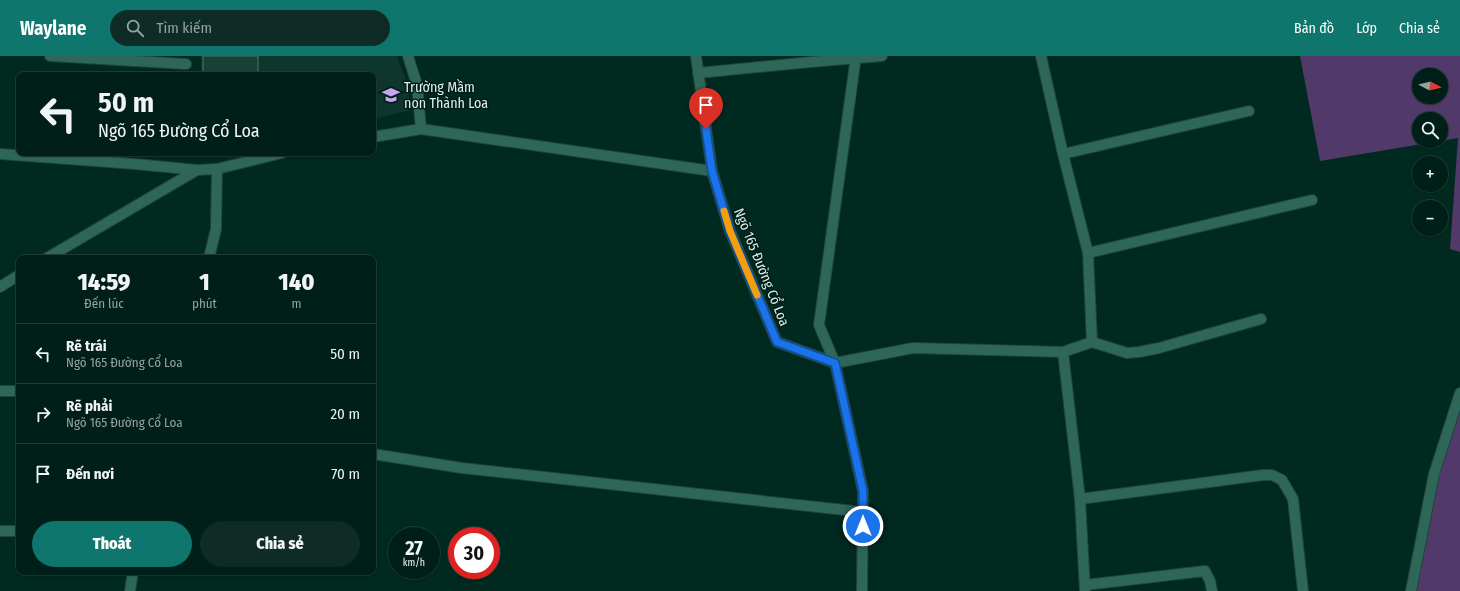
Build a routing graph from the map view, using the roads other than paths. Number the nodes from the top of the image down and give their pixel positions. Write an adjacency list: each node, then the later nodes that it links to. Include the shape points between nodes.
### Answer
1 (50, 56): 7 (street)
2 (408, 56): 10 (street, via 417,85)
3 (696, 56): 8 (street, Ngõ 165 Đường Cổ Loa)
4 (882, 56): 6 (street)
5 (1041, 56): 13 (street)
6 (856, 57): 8 (street); 29 (street, via 819,325)
7 (186, 64)
8 (698, 73): 19 (street, Ngõ 165 Đường Cổ Loa)
9 (1249, 111): 13 (street)
10 (421, 129): 11 (street); 19 (street)
11 (376, 136)
12 (0, 154): 14 (street)
13 (1063, 154): 21 (street)
14 (16, 155)
15 (27, 156): 18 (street)
16 (270, 156): 17 (street)
17 (217, 169): 18 (street); 23 (street, via 216,229)
18 (197, 170): 22 (street)
19 (712, 171): 29 (street, Ngõ 165 Đường Cổ Loa, via 730,231 777,342)
20 (1312, 200): 21 (street)
21 (1088, 253): 27 (street)
22 (52, 255)
23 (210, 255)
24 (16, 277): 25 (street)
25 (0, 287)
26 (1261, 319): 27 (street, via 1139,352 1127,353)
27 (1092, 342): 28 (street)
28 (1063, 352): 29 (street, via 913,348); 34 (street)
29 (835, 363): 35 (street, via 863,491)
30 (0, 391): 31 (street)
31 (16, 391)
32 (1460, 393): 44 (street, via 1434,474)
33 (376, 454): 35 (street, via 462,468)
34 (1080, 499): 39 (street); 43 (street, via 1272,475 1282,480 1293,499)
35 (863, 512): 41 (street)
36 (0, 531): 37 (street)
37 (16, 531)
38 (133, 575): 40 (street)
39 (1085, 588): 42 (street, via 1205,571)
40 (130, 591)
41 (862, 591)
42 (1212, 591)
43 (1303, 591)
44 (1411, 591)

